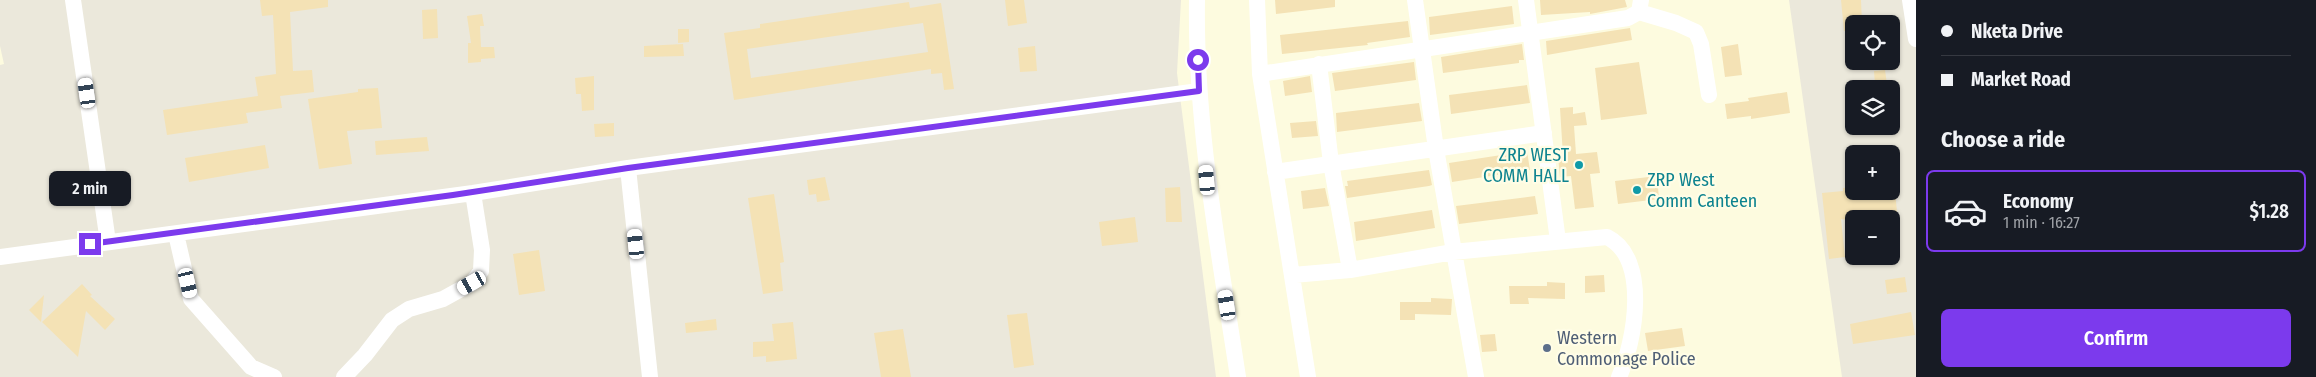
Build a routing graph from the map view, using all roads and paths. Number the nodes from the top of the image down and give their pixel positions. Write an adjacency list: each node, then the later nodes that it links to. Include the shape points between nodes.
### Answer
1 (74, 0): 23 (street)
2 (1198, 0): 13 (street)
3 (1257, 0): 12 (street)
4 (1415, 0): 10 (street)
5 (1526, 0): 8 (street)
6 (1910, 0): 9 (street)
7 (1640, 6): 8 (street, via 1628,18); 14 (street, via 1696,32 1701,44)
8 (1530, 32): 10 (street); 15 (street)
9 (1916, 39)
10 (1422, 49): 11 (street); 16 (street)
11 (1319, 64): 12 (street); 17 (street)
12 (1260, 74): 19 (street)
13 (1199, 91): 18 (street); 31 (street, via 1207,180)
14 (1708, 95)
15 (1544, 133): 16 (street); 22 (street)
16 (1436, 149): 17 (street); 24 (street)
17 (1330, 163): 19 (street); 26 (street)
18 (628, 168): 20 (street); 30 (street)
19 (1275, 172): 27 (street)
20 (473, 192): 21 (street); 29 (street, via 482,250 481,271 472,283 443,299 408,309 392,320)
21 (176, 234): 23 (street); 28 (street, via 191,299 251,367)
22 (1558, 241): 24 (street); 34 (street, via 1608,237 1618,242 1625,252 1635,310)
23 (108, 242): 25 (street)
24 (1453, 252): 26 (street); 33 (street)
25 (0, 257)
26 (1350, 270): 27 (street)
27 (1293, 275): 32 (street)
28 (274, 377)
29 (344, 377)
30 (650, 377)
31 (1238, 377)
32 (1308, 377)
33 (1476, 377)
34 (1619, 377)

